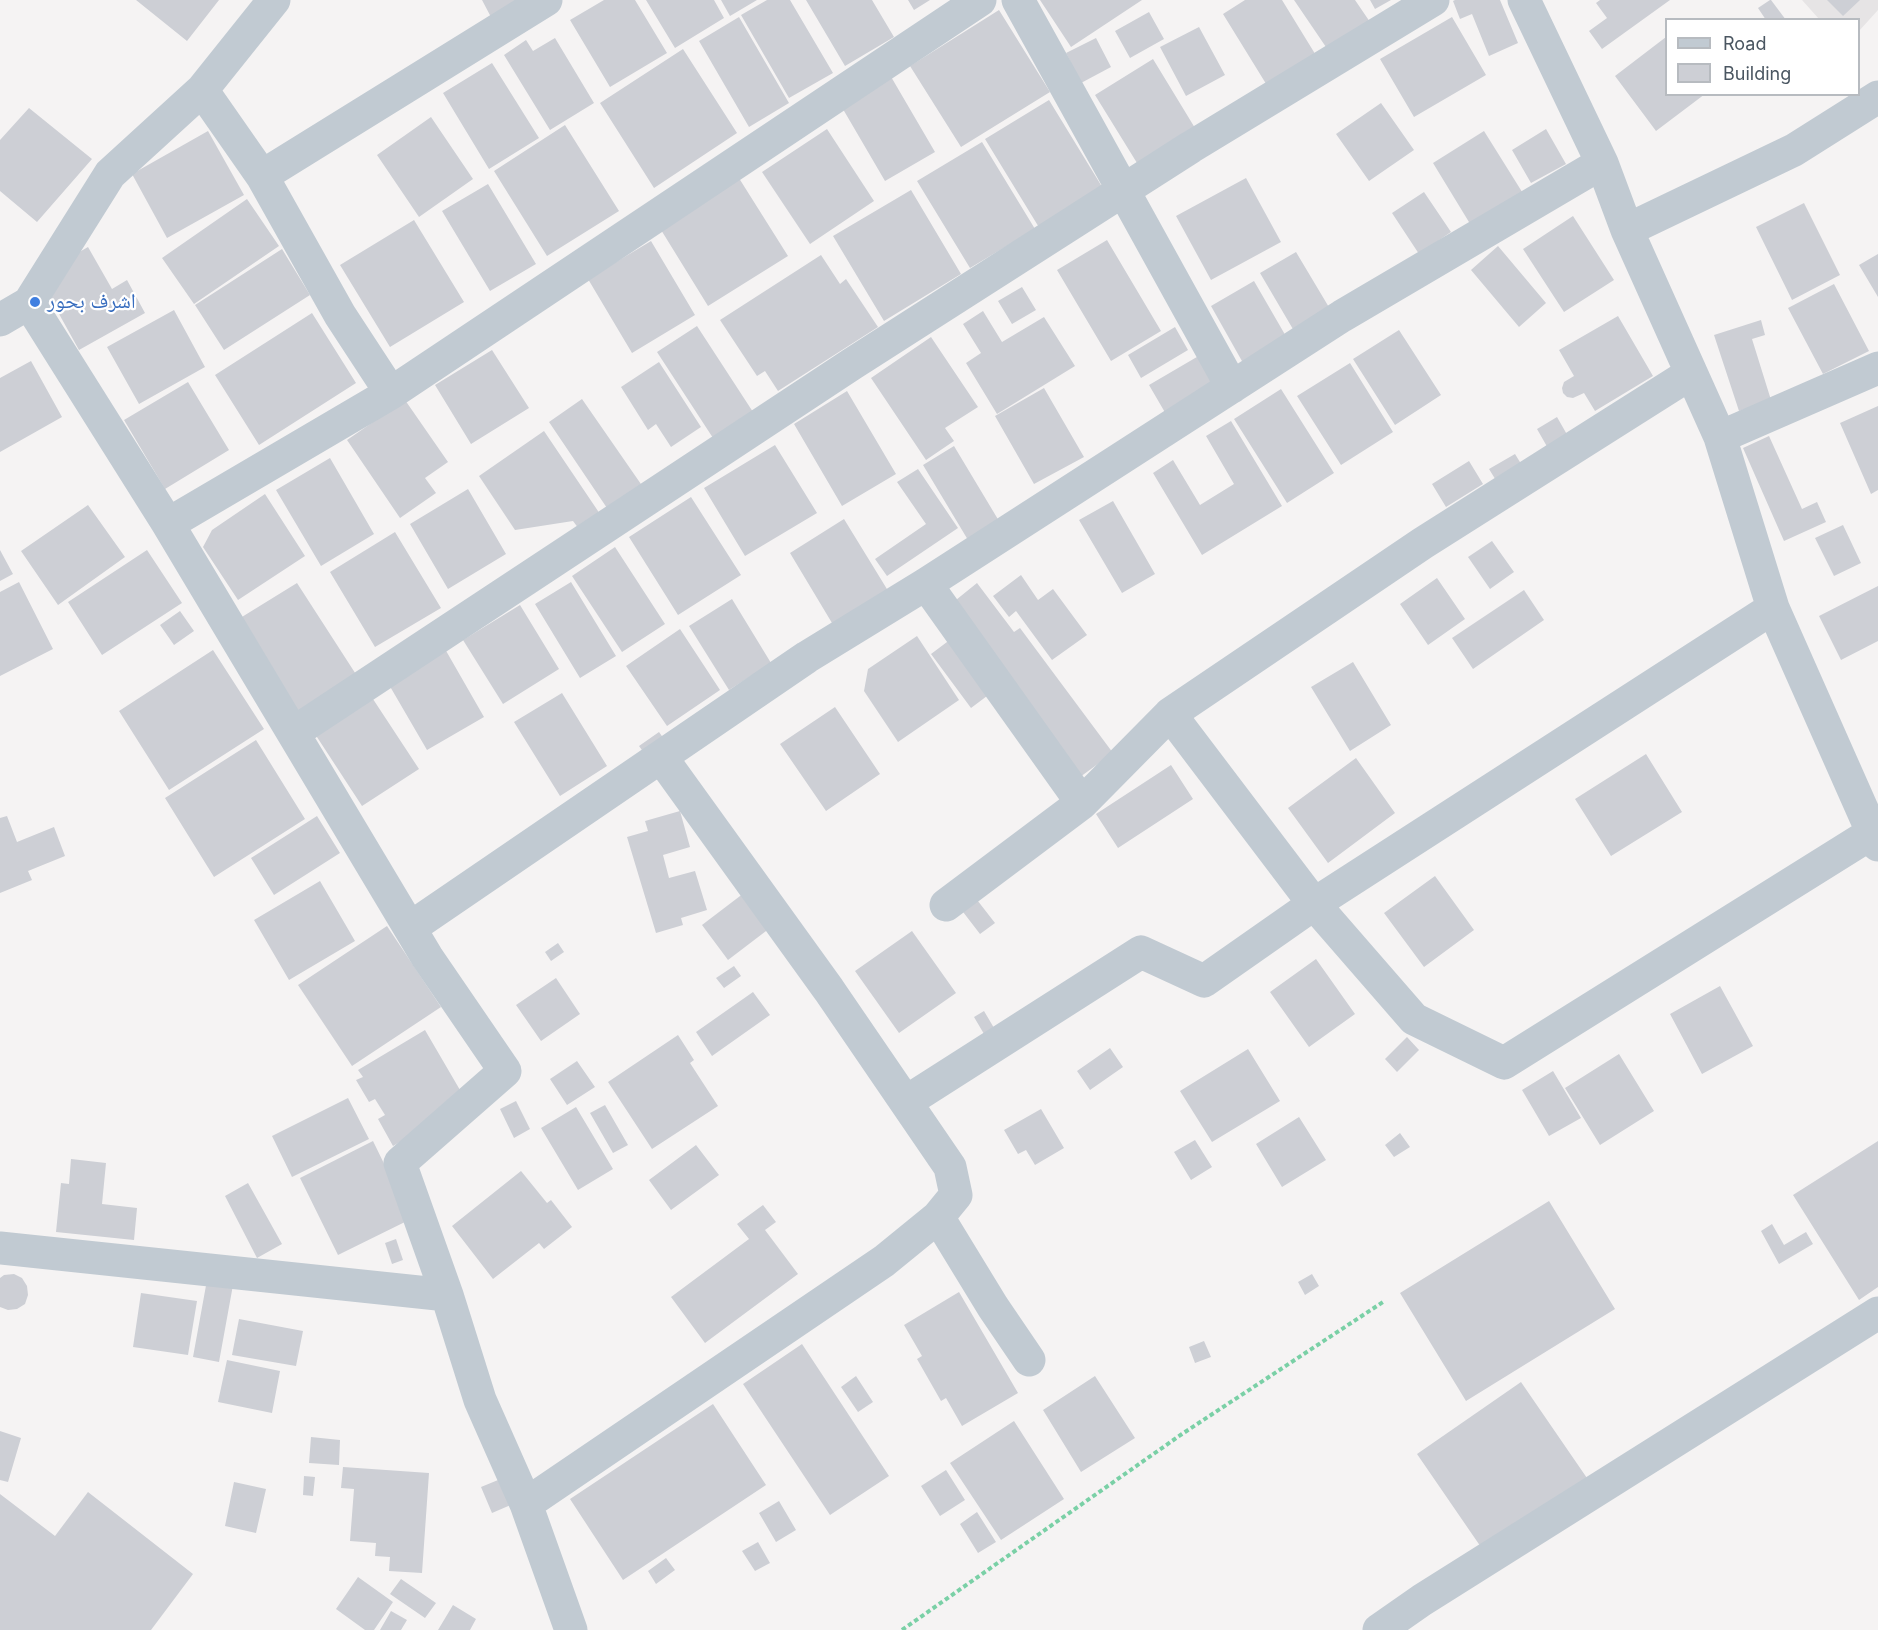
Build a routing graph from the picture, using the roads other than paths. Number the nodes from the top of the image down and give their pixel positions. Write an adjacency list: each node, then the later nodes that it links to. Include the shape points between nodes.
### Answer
1 (274, 0): 7 (street)
2 (546, 0): 10 (street)
3 (980, 0): 18 (street)
4 (1018, 0): 11 (street)
5 (1433, 0): 11 (street)
6 (1524, 0): 9 (street)
7 (202, 90): 10 (street); 13 (street, via 110,174)
8 (1878, 98): 12 (street, via 1794,150)
9 (1602, 163): 12 (street); 17 (street, via 1342,316)
10 (262, 176): 18 (street, via 340,315)
11 (1123, 191): 17 (street); 24 (street, via 852,364)
12 (1627, 230): 16 (street)
13 (29, 303): 14 (street); 20 (street)
14 (0, 320)
15 (1878, 368): 19 (street)
16 (1690, 374): 19 (street); 23 (street, via 1422,543)
17 (1232, 387): 21 (street)
18 (391, 393): 20 (street)
19 (1719, 437): 22 (street)
20 (168, 524): 24 (street)
21 (926, 584): 25 (street, via 807,657); 26 (street)
22 (1773, 608): 27 (street); 28 (street)
23 (1170, 714): 26 (street); 28 (street)
24 (292, 733): 30 (street)
25 (661, 757): 30 (street); 31 (street)
26 (1082, 803): 29 (street)
27 (1875, 839): 28 (street, via 1504,1063 1414,1019)
28 (1314, 904): 31 (street, via 1204,981 1142,952)
29 (946, 905)
30 (410, 928): 34 (street, via 505,1071 400,1163)
31 (906, 1102): 32 (street, via 951,1167 956,1195)
32 (938, 1218): 36 (street); 37 (street, via 884,1261)
33 (0, 1248): 34 (street)
34 (447, 1294): 37 (street, via 480,1400)
35 (1878, 1313): 39 (street)
36 (1029, 1360)
37 (526, 1504): 38 (street)
38 (571, 1630)
39 (1379, 1630)

